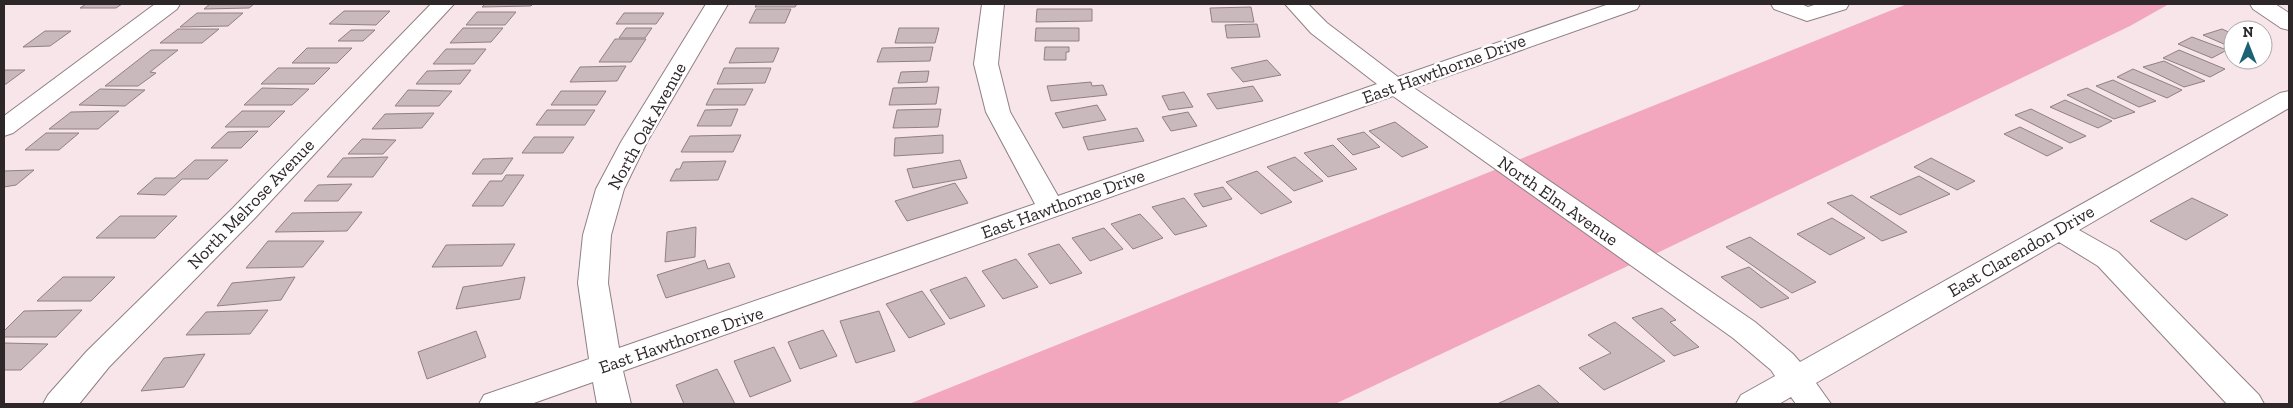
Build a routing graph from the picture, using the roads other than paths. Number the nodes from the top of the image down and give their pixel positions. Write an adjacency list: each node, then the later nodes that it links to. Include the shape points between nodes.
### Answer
1 (169, 4): 13 (street)
2 (443, 4): 18 (street, North Melrose Avenue, via 243,214 98,359)
3 (717, 4): 16 (street, North Oak Avenue, via 634,142 610,189 598,235 593,282)
4 (993, 4): 14 (street, via 986,64 998,112)
5 (1296, 4): 11 (street, North Elm Avenue, via 1319,28)
6 (1629, 4): 11 (street, East Hawthorne Drive)
7 (1782, 4): 8 (street, via 1807,14)
8 (1838, 4)
9 (2261, 4): 10 (street)
10 (2289, 22)
11 (1395, 86): 14 (street, East Hawthorne Drive); 17 (street, North Elm Avenue, via 1744,330 1782,362)
12 (2283, 109): 15 (street, East Clarendon Drive)
13 (4, 128)
14 (1051, 208): 16 (street, East Hawthorne Drive)
15 (2059, 230): 17 (street, East Clarendon Drive); 23 (street, via 2108,259)
16 (606, 366): 19 (street, East Hawthorne Drive); 20 (street, North Oak Avenue)
17 (1796, 380): 21 (street, East Clarendon Drive); 22 (street, North Elm Avenue)
18 (60, 404)
19 (496, 404)
20 (614, 404)
21 (1753, 404)
22 (1814, 404)
23 (2247, 404)

